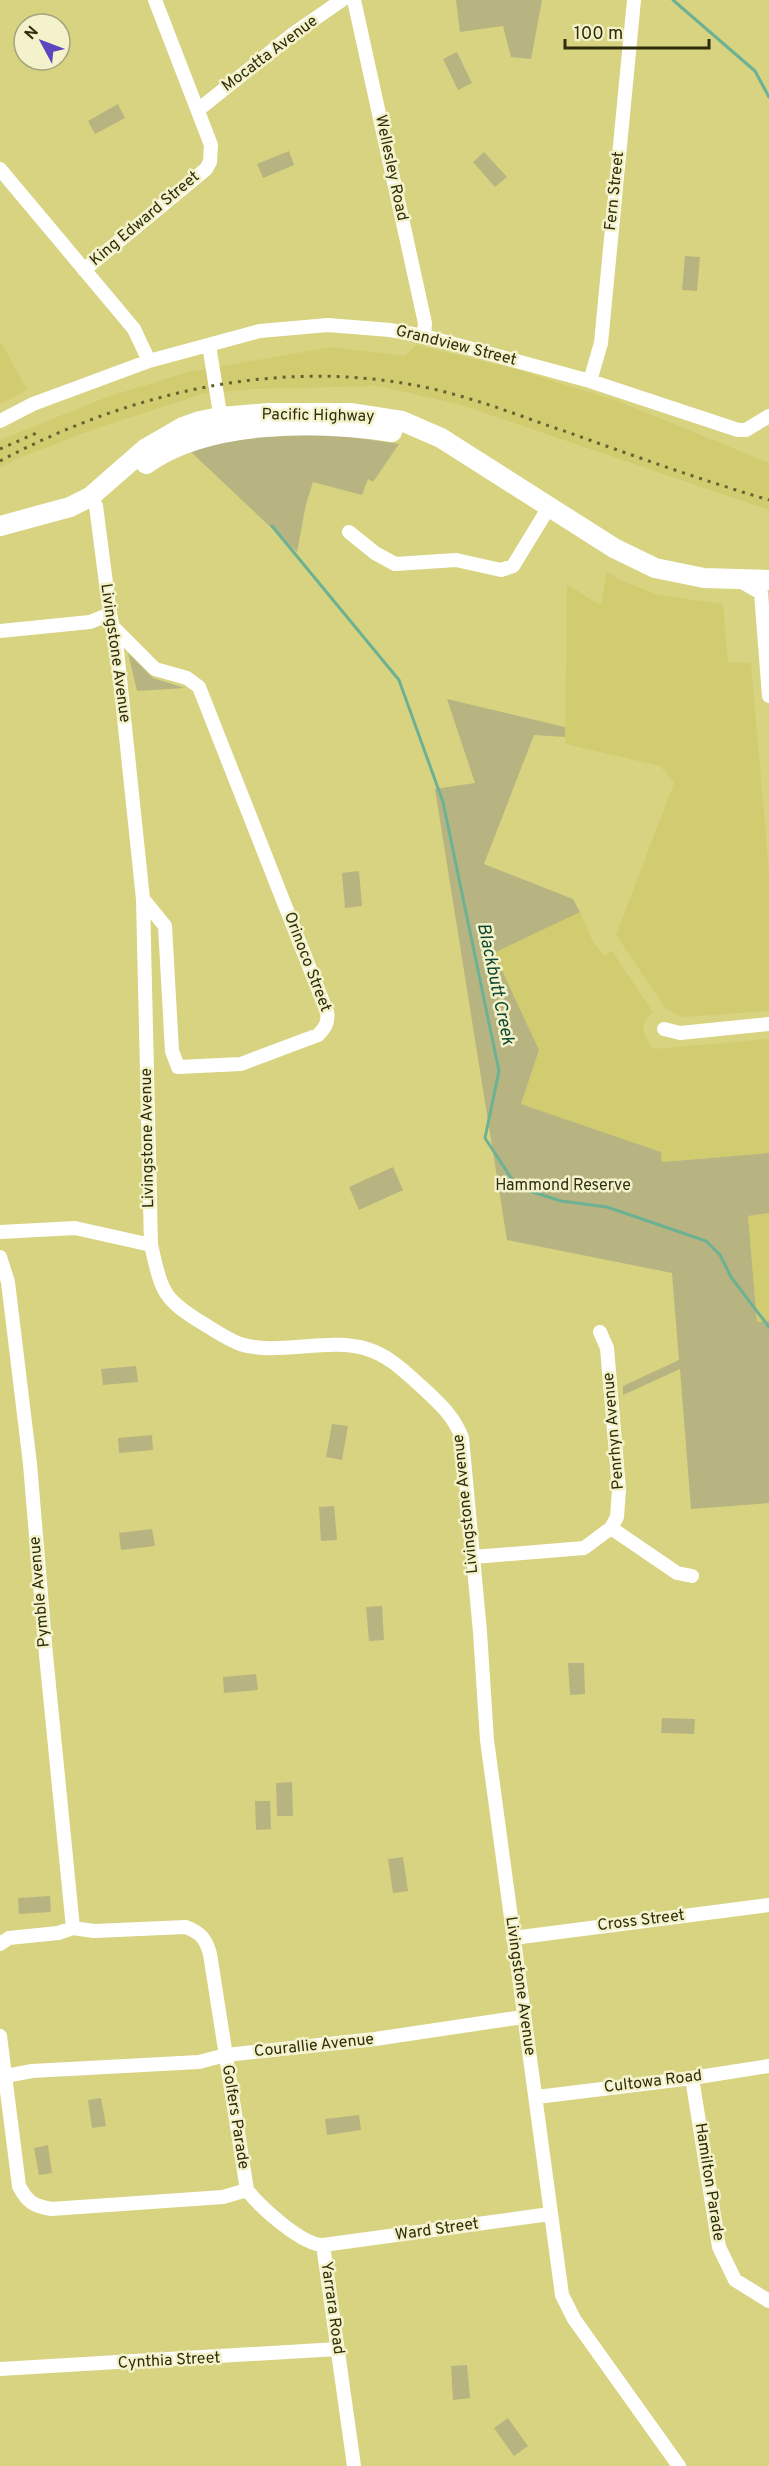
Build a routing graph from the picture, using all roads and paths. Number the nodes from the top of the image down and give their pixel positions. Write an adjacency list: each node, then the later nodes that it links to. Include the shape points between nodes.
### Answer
1 (155, 0): 5 (street, King Edward Street)
2 (342, 0): 5 (street, Mocatta Avenue)
3 (354, 0): 8 (street, Wellesley Road, via 425,323)
4 (634, 0): 11 (street, Fern Street, via 601,344)
5 (198, 110): 7 (street, King Edward Street, via 211,145 206,169)
6 (0, 169): 7 (street)
7 (84, 270): 10 (street, via 138,335)
8 (424, 336): 9 (street, Grandview Street, via 328,325 260,331); 11 (street, Grandview Street)
9 (209, 345): 10 (street, Grandview Street); 14 (street)
10 (149, 361): 13 (street, Grandview Street, via 33,404)
11 (590, 381): 12 (street, Grandview Street, via 738,430 746,430)
12 (769, 416)
13 (0, 421)
14 (222, 425): 15 (highway, Pacific Highway, via 200,421 163,437 145,449); 16 (highway, Pacific Highway, via 269,413 350,413 402,422 441,438)
15 (93, 502): 17 (highway, Pacific Highway); 19 (highway, Pacific Highway, via 69,521); 21 (street, Livingstone Avenue)
16 (547, 512): 18 (street, via 513,566 501,570 456,560 395,564); 20 (highway, Pacific Highway, via 655,568); 20 (highway, Pacific Highway, via 606,557 649,579 706,591)
17 (0, 526)
18 (349, 532)
19 (0, 540)
20 (766, 589): 23 (street)
21 (111, 620): 22 (street); 24 (street, Livingstone Avenue); 24 (street, Orinoco Street, via 155,669 187,678 199,687 327,1012 323,1031 241,1064 178,1067 172,1051 165,926)
22 (0, 630)
23 (769, 696)
24 (143, 899): 28 (street, Livingstone Avenue)
25 (769, 1024): 26 (street, via 680,1033)
26 (664, 1029)
27 (0, 1232): 28 (street, via 75,1228)
28 (151, 1245): 32 (street, Livingstone Avenue, via 160,1281 170,1300 225,1337 249,1346 366,1349 390,1359 444,1407 462,1438)
29 (0, 1257): 35 (street, Pymble Avenue, via 8,1282 30,1464)
30 (600, 1332): 31 (street, Penrhyn Avenue, via 607,1348 619,1489 617,1517)
31 (611, 1528): 32 (street, via 584,1548); 33 (street, via 677,1573)
32 (473, 1557): 36 (street, Livingstone Avenue, via 487,1740)
33 (692, 1576)
34 (769, 1905): 36 (street, Cross Street)
35 (73, 1928): 37 (street, Golfers Parade, via 9,1938); 40 (street, Golfers Parade, via 94,1931 186,1927 200,1932 210,1954)
36 (513, 1938): 38 (street, Livingstone Avenue)
37 (0, 1944)
38 (524, 2018): 40 (street, Courallie Avenue); 44 (street, Livingstone Avenue)
39 (0, 2036): 42 (street, Golfers Parade)
40 (226, 2055): 42 (street, Courallie Avenue, via 199,2062); 45 (street, Golfers Parade)
41 (769, 2066): 43 (street, Cultowa Road)
42 (3, 2076): 45 (street, Golfers Parade, via 19,2186 25,2199 36,2206 51,2209 223,2197)
43 (692, 2078): 44 (street, Cultowa Road); 48 (street, Hamilton Parade, via 719,2247 735,2280)
44 (537, 2097): 46 (street, Livingstone Avenue)
45 (247, 2190): 47 (street, Yarrara Road, via 305,2240)
46 (550, 2214): 47 (street, Ward Street); 52 (street, Livingstone Avenue, via 567,2307)
47 (323, 2245): 49 (street, Yarrara Road)
48 (769, 2301)
49 (338, 2349): 50 (street, Cynthia Street); 51 (street, Yarrara Road)
50 (0, 2369)
51 (354, 2466)
52 (679, 2466)

